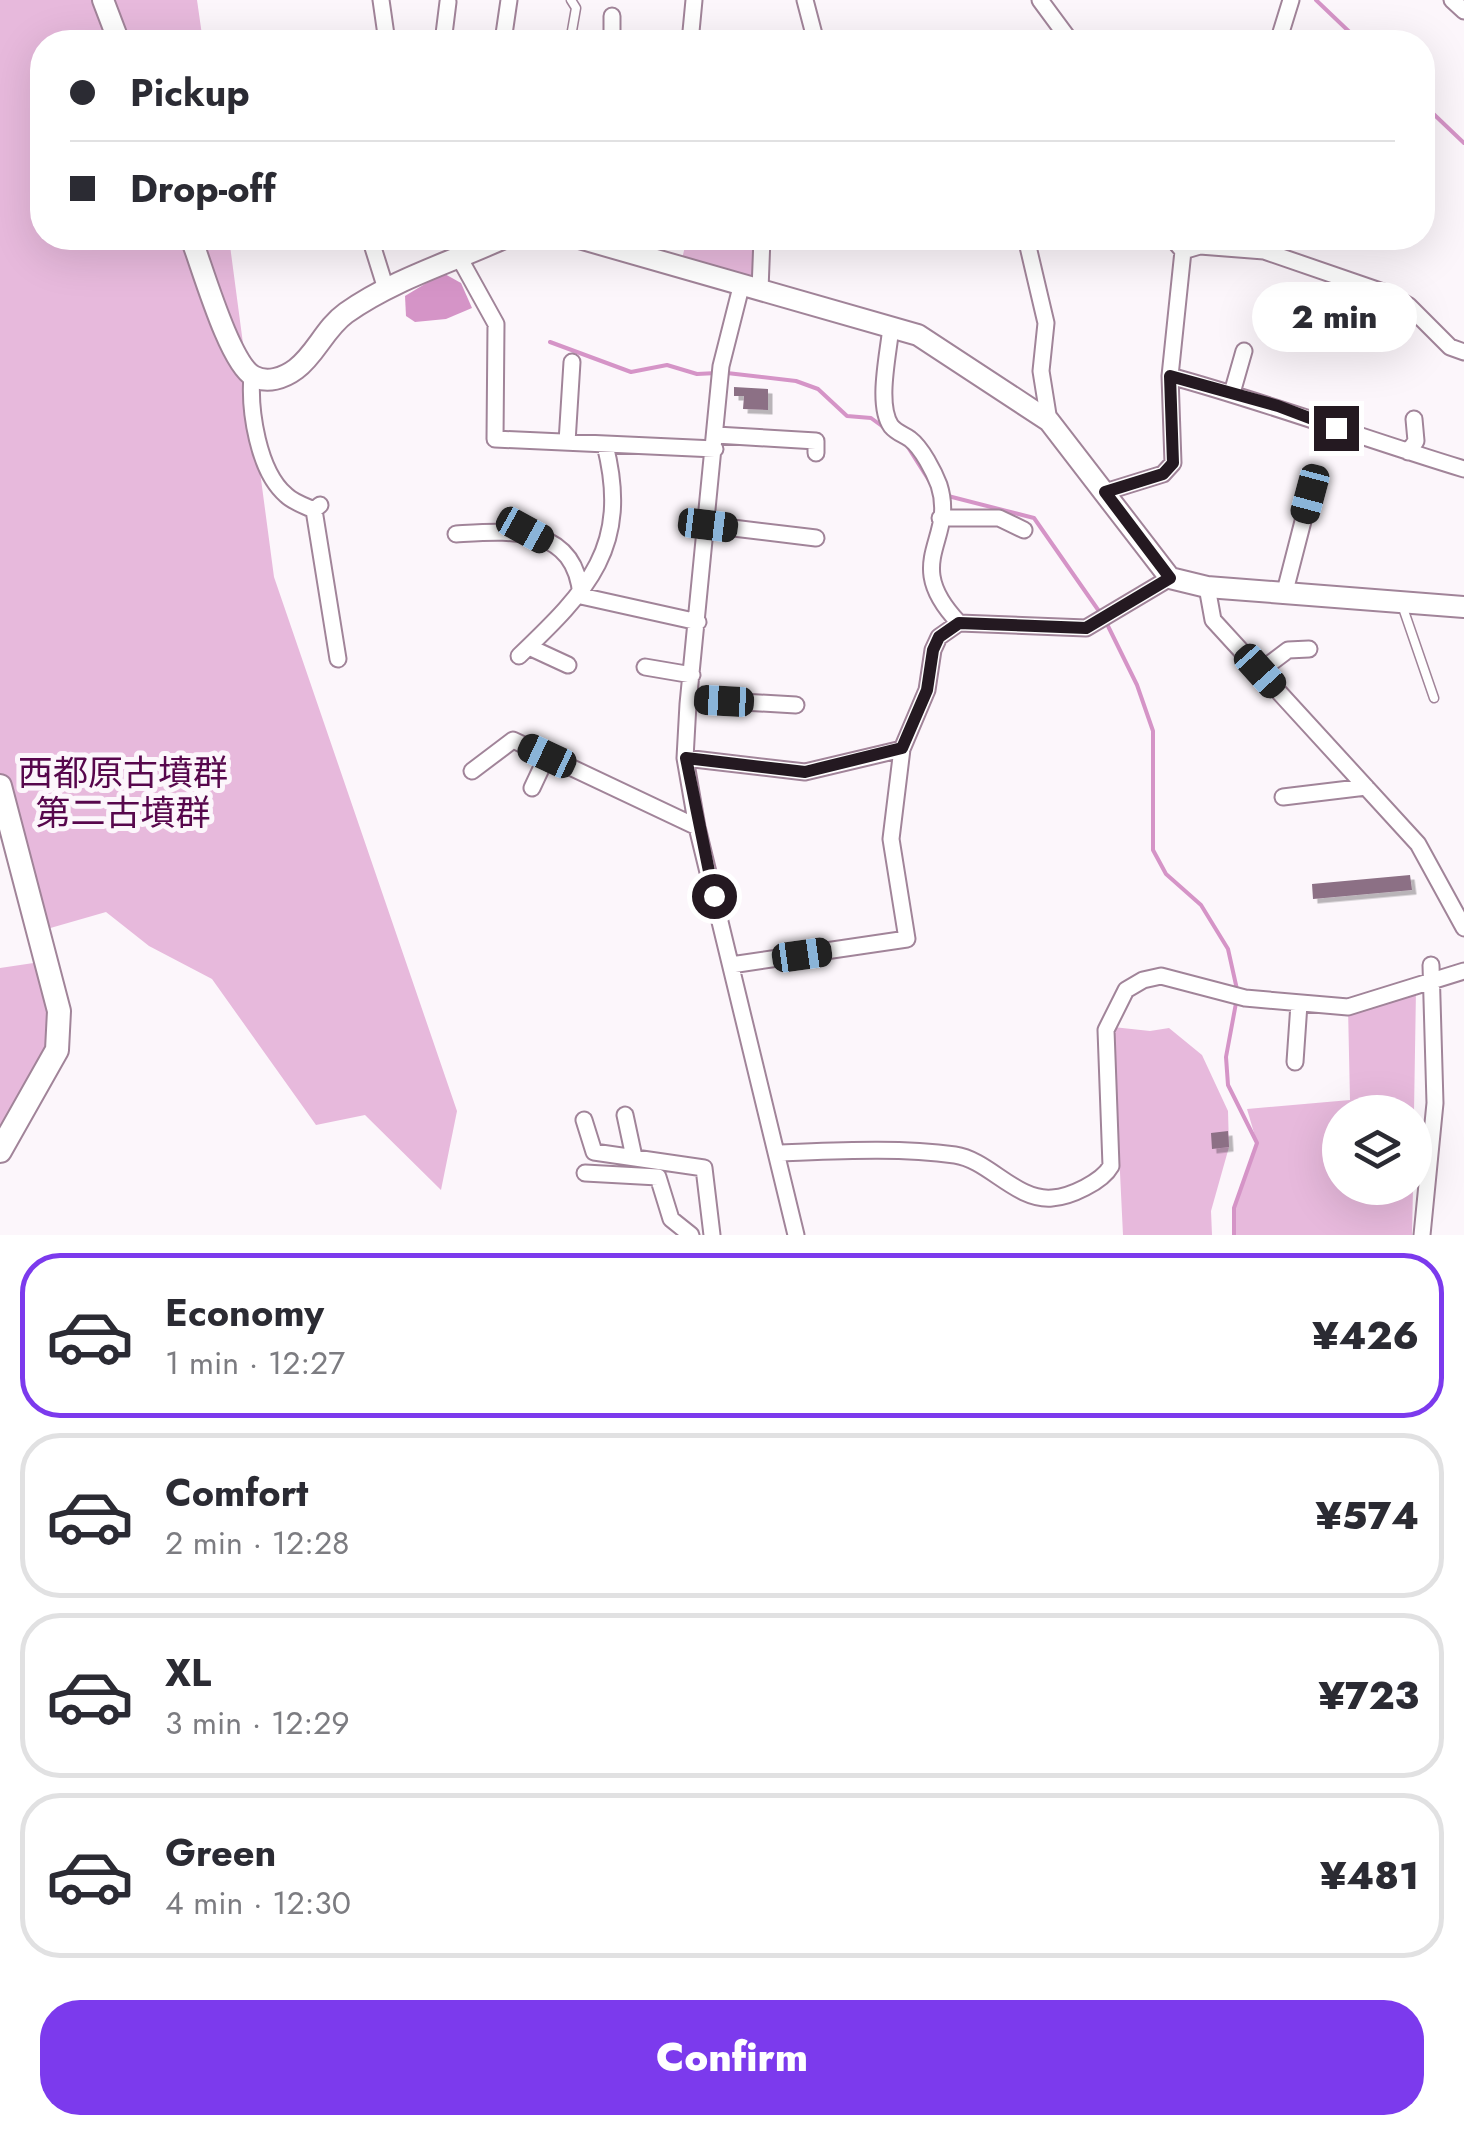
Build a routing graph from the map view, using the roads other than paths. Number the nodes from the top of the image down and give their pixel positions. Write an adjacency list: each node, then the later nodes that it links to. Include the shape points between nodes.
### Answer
1 (103, 0): 13 (street)
2 (381, 0): 14 (street)
3 (508, 0): 16 (street)
4 (571, 0): 17 (lane)
5 (694, 0): 19 (street)
6 (805, 0): 20 (street)
7 (1040, 0): 21 (street)
8 (1291, 0): 22 (street)
9 (1452, 0): 11 (street)
10 (448, 2): 15 (street)
11 (1464, 11)
12 (612, 16): 18 (street)
13 (114, 30)
14 (385, 30)
15 (444, 30)
16 (506, 30)
17 (572, 30)
18 (612, 30)
19 (691, 30)
20 (813, 30)
21 (1062, 30)
22 (1282, 30)
23 (196, 250): 39 (street, via 235,351)
24 (374, 250): 34 (street)
25 (478, 250): 32 (street)
26 (621, 250): 33 (street)
27 (759, 250): 33 (street)
28 (1029, 250): 43 (street, via 1046,323 1041,370)
29 (1186, 250): 31 (street)
30 (1280, 250): 37 (street, via 1390,294)
31 (1183, 251): 40 (street)
32 (460, 258): 34 (street); 44 (street, via 496,324 495,439)
33 (751, 288): 35 (street); 45 (street, via 720,373)
34 (386, 289): 39 (street, via 344,315 284,378)
35 (891, 326): 43 (street, via 918,335); 52 (street, via 885,414 912,440)
36 (1244, 351): 41 (street)
37 (1464, 352)
38 (572, 362): 44 (street)
39 (252, 376): 66 (street, via 254,412 274,481 287,496 317,508)
40 (1170, 376): 41 (street); 50 (street, via 1173,463 1163,474)
41 (1232, 393): 47 (street)
42 (1414, 419): 47 (street, via 1416,441)
43 (1048, 421): 50 (street)
44 (566, 442): 46 (street)
45 (715, 442): 46 (street); 48 (street, via 816,441); 53 (street)
46 (605, 445): 60 (street, via 614,518)
47 (1408, 452): 49 (street)
48 (816, 453)
49 (1464, 468)
50 (1105, 492): 57 (street)
51 (1310, 494): 59 (street)
52 (940, 503): 54 (street); 64 (street, via 931,583)
53 (708, 525): 56 (street); 63 (street)
54 (1024, 530)
55 (456, 534): 60 (street, via 525,530 572,560)
56 (816, 538)
57 (1170, 578): 58 (street); 64 (street, via 1086,628)
58 (1207, 587): 59 (street); 69 (street, via 1213,620)
59 (1284, 595): 61 (street)
60 (581, 596): 63 (street); 67 (street, via 524,651)
61 (1402, 605): 62 (street); 71 (lane)
62 (1464, 607)
63 (698, 622): 70 (street)
64 (959, 623): 74 (street, via 933,650 927,690)
65 (1308, 648): 69 (street, via 1288,650)
66 (338, 658)
67 (568, 665)
68 (645, 667): 70 (street)
69 (1260, 671): 79 (street)
70 (692, 675): 72 (street)
71 (1434, 698)
72 (689, 699): 73 (street); 76 (street)
73 (796, 705)
74 (902, 748): 76 (street, via 805,772); 84 (street, via 891,838 907,939)
75 (547, 756): 77 (street, via 513,740); 80 (street); 82 (street)
76 (686, 758): 82 (street)
77 (472, 771)
78 (0, 786): 91 (main road, via 59,1011 57,1050)
79 (1366, 787): 81 (street); 83 (street, via 1418,844)
80 (532, 788)
81 (1283, 796)
82 (698, 827): 84 (street)
83 (1464, 928)
84 (731, 966): 92 (street)
85 (1464, 971): 86 (street)
86 (1431, 974): 87 (street, via 1348,1007); 98 (street, via 1435,1103)
87 (1300, 1004): 88 (street); 92 (street, via 1161,976 1126,990 1106,1030 1110,1166 1106,1175 1065,1196 1037,1198 954,1155)
88 (1295, 1062)
89 (625, 1115): 93 (street)
90 (584, 1120): 93 (street, via 594,1152)
91 (0, 1151)
92 (777, 1153): 97 (street)
93 (634, 1157): 96 (street, via 704,1168)
94 (585, 1173): 95 (street, via 658,1177 672,1220)
95 (691, 1235)
96 (712, 1235)
97 (796, 1235)
98 (1422, 1235)

